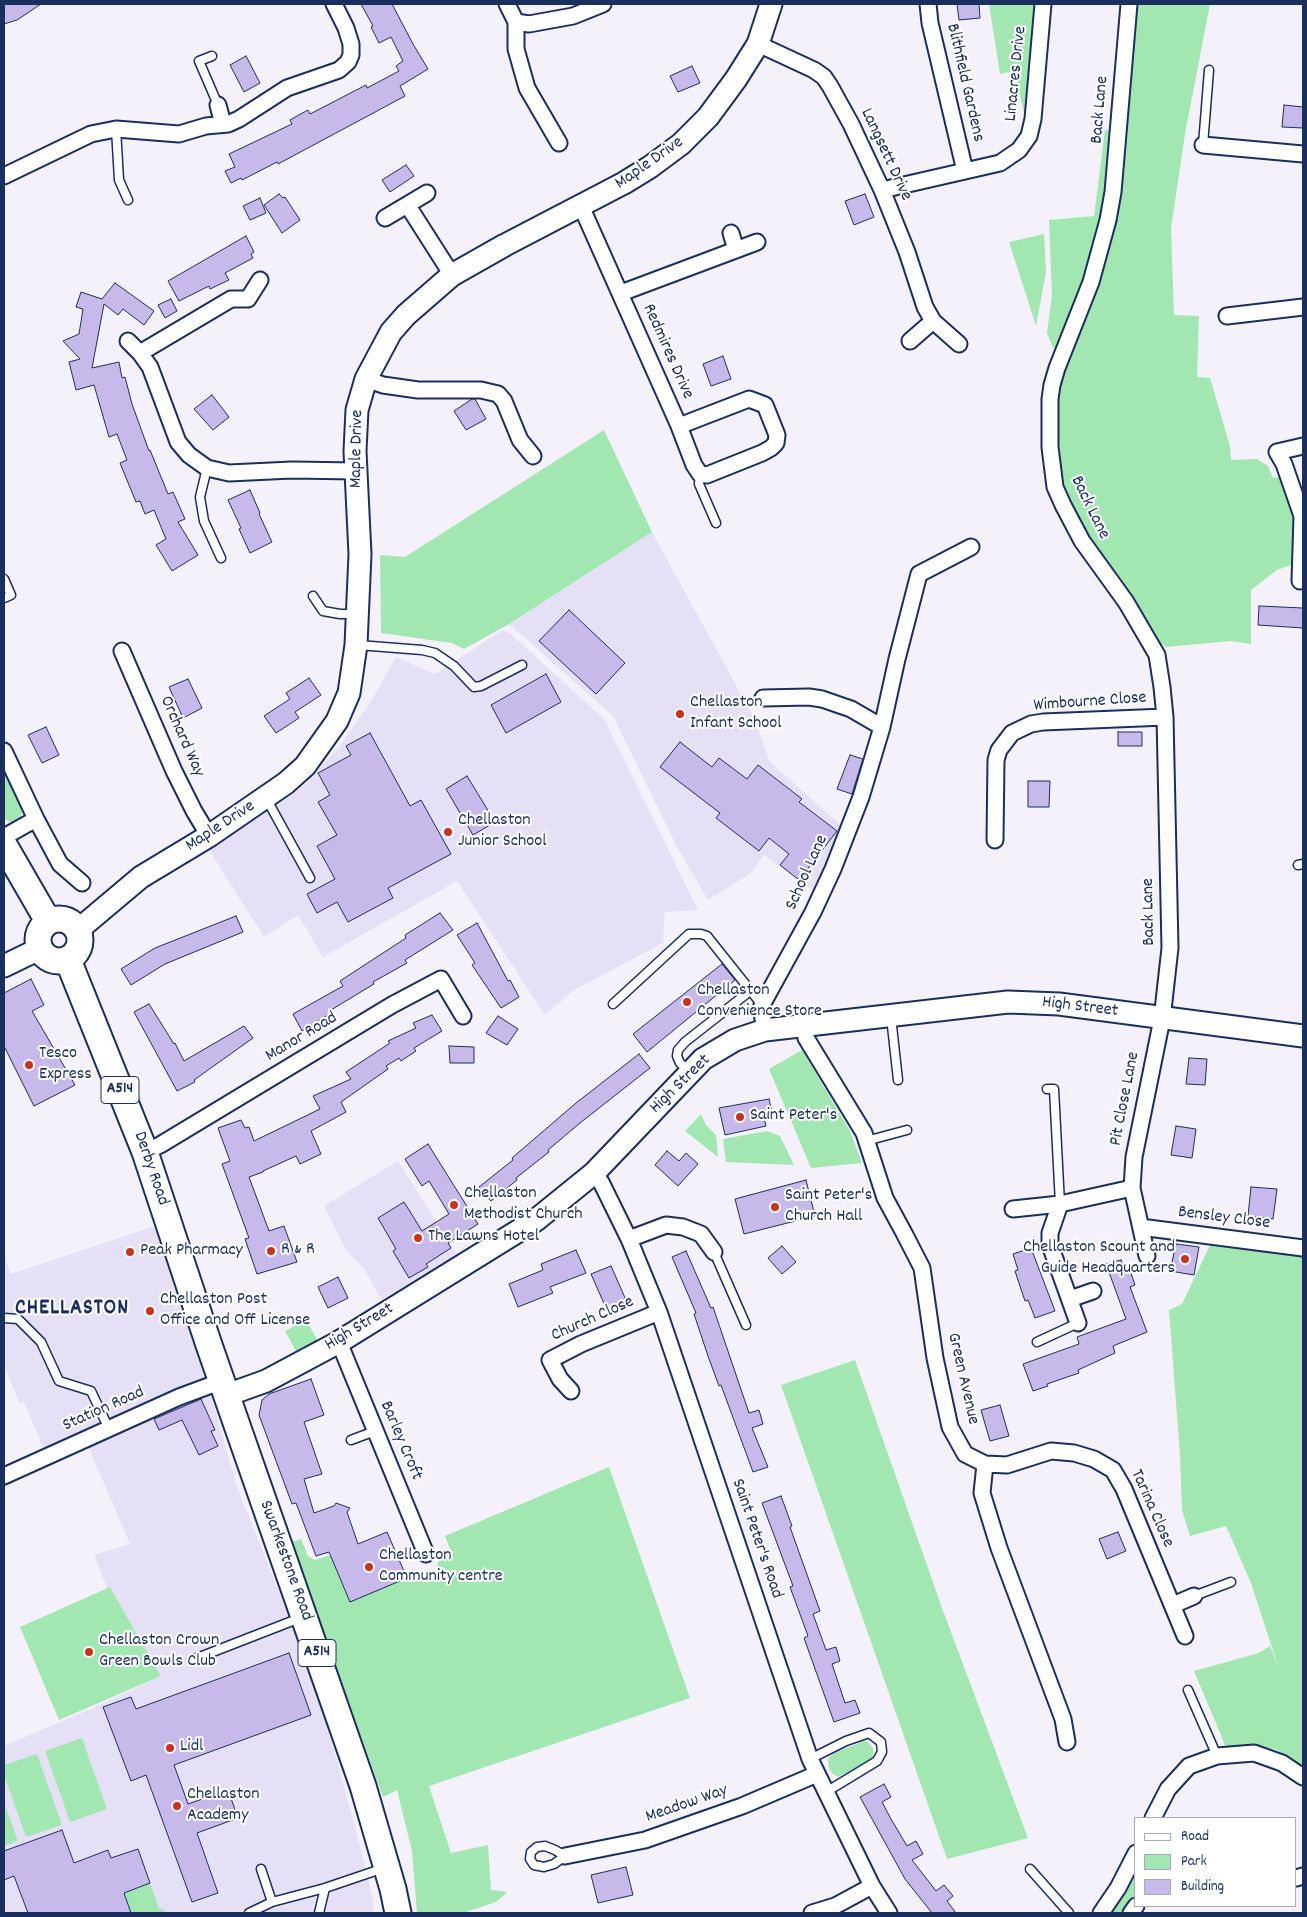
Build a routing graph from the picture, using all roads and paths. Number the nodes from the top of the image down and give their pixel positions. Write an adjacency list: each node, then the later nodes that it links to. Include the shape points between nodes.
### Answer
1 (334, 4): 13 (street, via 351,44 350,57 344,67 287,88 239,119)
2 (507, 4): 8 (street)
3 (604, 4): 8 (street, via 572,16 529,24)
4 (771, 4): 9 (street, Maple Drive)
5 (928, 4): 18 (street, Blithfield Gardens)
6 (1043, 4): 18 (street, Linacres Drive, via 1029,136 1010,158)
7 (1129, 4): 59 (street, Back Lane, via 1113,192 1091,282 1052,385 1050,447 1055,487 1082,542 1126,602 1157,655)
8 (516, 22): 15 (street, via 516,49 527,88)
9 (758, 44): 20 (street, Langsett Drive, via 824,77 851,124); 24 (street, Maple Drive, via 720,103 681,144 650,167)
10 (212, 56): 12 (lane, via 199,61)
11 (1209, 70): 16 (lane)
12 (218, 105): 13 (street)
13 (222, 124): 14 (street, via 179,134)
14 (116, 129): 19 (street, via 80,138); 22 (lane, via 119,180)
15 (559, 143)
16 (1203, 145): 17 (street)
17 (1303, 154)
18 (965, 171): 20 (street, Linacres Drive)
19 (4, 176)
20 (882, 190): 34 (street, Langsett Drive)
21 (427, 193): 23 (street)
22 (128, 200)
23 (408, 206): 25 (street); 29 (street)
24 (581, 206): 29 (street, Maple Drive); 31 (street, Redmires Drive)
25 (385, 218)
26 (730, 233): 28 (street)
27 (757, 242): 28 (street, Redmires Drive)
28 (736, 250): 31 (street, Redmires Drive)
29 (452, 276): 39 (street, Maple Drive, via 406,315 385,342)
30 (260, 280): 38 (street, via 248,299 231,299)
31 (621, 294): 40 (street, Redmires Drive)
32 (1303, 307): 33 (street)
33 (1227, 316)
34 (933, 321): 36 (street); 37 (street, Langsett Drive)
35 (128, 341): 38 (street)
36 (910, 341)
37 (959, 344)
38 (140, 352): 43 (street, via 157,381 178,442)
39 (366, 379): 42 (street, via 418,390 481,390 498,394 520,440); 44 (street, Maple Drive, via 355,430)
40 (679, 426): 45 (street, Redmires Drive); 45 (street, Redmires Drive, via 749,399 766,405 777,435 776,443 708,475)
41 (1300, 447): 50 (street, via 1277,452 1302,516)
42 (533, 456)
43 (207, 468): 44 (street, via 229,473); 48 (lane, via 200,497 204,521)
44 (356, 471): 54 (street, Maple Drive, via 360,554)
45 (700, 474): 46 (lane, via 699,484)
46 (716, 523)
47 (971, 547): 60 (street, School Lane, via 919,574)
48 (221, 558)
49 (4, 579): 51 (lane)
50 (1300, 581)
51 (8, 596): 53 (lane)
52 (313, 596): 54 (lane, via 323,611)
53 (15, 603)
54 (357, 614): 55 (street, Maple Drive)
55 (356, 645): 57 (lane, via 435,653 454,666 474,687); 62 (street, Maple Drive, via 349,692 337,721 305,766)
56 (122, 651): 64 (street, Orchard Way, via 174,772)
57 (522, 666)
58 (763, 698): 60 (street, via 822,699 851,709)
59 (1165, 717): 66 (street, Wimbourne Close, via 1043,722 1012,733 999,750 996,760); 80 (street, Back Lane, via 1170,948)
60 (882, 727): 77 (street, School Lane, via 861,798 833,869)
61 (4, 751): 63 (street)
62 (266, 798): 64 (street, Maple Drive); 68 (lane)
63 (36, 820): 65 (street); 69 (street, via 60,864)
64 (209, 836): 71 (street, Maple Drive, via 135,882)
65 (4, 837)
66 (995, 840)
67 (4, 845): 70 (main road)
68 (310, 878)
69 (82, 883)
70 (48, 922): 71 (main road, via 67,920); 72 (main road, via 39,932)
71 (78, 930): 73 (main road, via 80,946)
72 (39, 949): 73 (main road, via 51,960); 74 (street)
73 (68, 960): 89 (main road, Derby Road / A514)
74 (4, 966)
75 (750, 991): 76 (lane, via 707,936 690,934); 77 (lane); 84 (lane, via 678,1050 680,1063)
76 (613, 1004)
77 (762, 1005): 82 (street)
78 (463, 1016): 89 (street, Manor Road, via 442,979)
79 (890, 1016): 80 (street, High Street, via 1024,1002); 81 (street, High Street); 85 (lane)
80 (1162, 1019): 83 (street, High Street); 91 (street, Pit Close Lane, via 1134,1157)
81 (804, 1025): 82 (street, High Street); 88 (street, Green Avenue, via 806,1038)
82 (765, 1030): 84 (street, High Street, via 723,1046)
83 (1303, 1036)
84 (690, 1072): 90 (street, High Street)
85 (898, 1080)
86 (1047, 1089): 92 (lane, via 1054,1089)
87 (907, 1130): 88 (lane)
88 (866, 1141): 112 (street, Green Avenue, via 885,1198 922,1268 935,1358 950,1427 965,1454)
89 (145, 1152): 107 (main road, Derby Road / A514)
90 (594, 1173): 95 (street, Saint Peter's Road); 105 (street, High Street, via 536,1220)
91 (1132, 1188): 92 (street); 94 (street, Pit Close Lane)
92 (1060, 1204): 93 (street); 100 (street, via 1050,1233 1050,1245)
93 (1013, 1209)
94 (1141, 1229): 96 (street, Bensley Close); 98 (street, Pit Close Lane)
95 (629, 1239): 97 (street, via 666,1225 683,1227 701,1234); 101 (street, Saint Peter's Road)
96 (1303, 1248)
97 (714, 1252): 104 (lane)
98 (1147, 1256)
99 (1093, 1291): 100 (street)
100 (1070, 1299): 103 (street)
101 (659, 1312): 108 (street, Church Close, via 550,1360); 124 (street, Saint Peter's Road)
102 (4, 1318): 109 (lane, via 18,1320 41,1342 59,1382 91,1391)
103 (1078, 1323): 106 (lane)
104 (746, 1325)
105 (339, 1342): 107 (street, High Street, via 266,1381); 110 (street, Barley Croft)
106 (1037, 1342)
107 (224, 1388): 109 (street, Station Road, via 179,1397); 118 (main road, Swarkestone Road / A514)
108 (571, 1391)
109 (108, 1429): 113 (street, Station Road)
110 (375, 1431): 111 (lane); 114 (street, Barley Croft)
111 (351, 1440)
112 (984, 1464): 117 (street, Tarina Close, via 1007,1465 1051,1451 1094,1459 1112,1470 1124,1489); 122 (street, via 982,1493 999,1548 1064,1719)
113 (4, 1476)
114 (426, 1554)
115 (1231, 1582): 116 (lane)
116 (1194, 1596): 117 (street)
117 (1173, 1604): 119 (street, Tarina Close)
118 (304, 1616): 120 (lane); 131 (main road, Swarkestone Road / A514, via 363,1786)
119 (1185, 1636)
120 (192, 1660)
121 (1188, 1690): 123 (lane)
122 (1066, 1742)
123 (1217, 1756): 126 (street, via 1254,1754 1282,1763); 128 (street, via 1189,1766 1168,1789)
124 (810, 1759): 125 (street, Saint Peter's Road); 127 (lane, via 869,1733 881,1742 882,1752 876,1761)
125 (817, 1774): 127 (street, Saint Peter's Road); 129 (street, Meadow Way, via 742,1806 645,1840)
126 (1303, 1777)
127 (826, 1792): 134 (street, Saint Peter's Road)
128 (1154, 1817)
129 (565, 1856)
130 (1134, 1857): 143 (street)
131 (387, 1867): 135 (lane); 139 (main road, Swarkestone Road / A514)
132 (260, 1869): 136 (lane)
133 (1030, 1869): 142 (lane)
134 (872, 1886): 140 (street, via 835,1906); 141 (street, Saint Peter's Road)
135 (324, 1888): 136 (lane); 138 (lane)
136 (272, 1902): 137 (lane)
137 (249, 1913)
138 (319, 1913)
139 (398, 1913)
140 (812, 1913)
141 (890, 1913)
142 (1068, 1913)
143 (1102, 1913)

